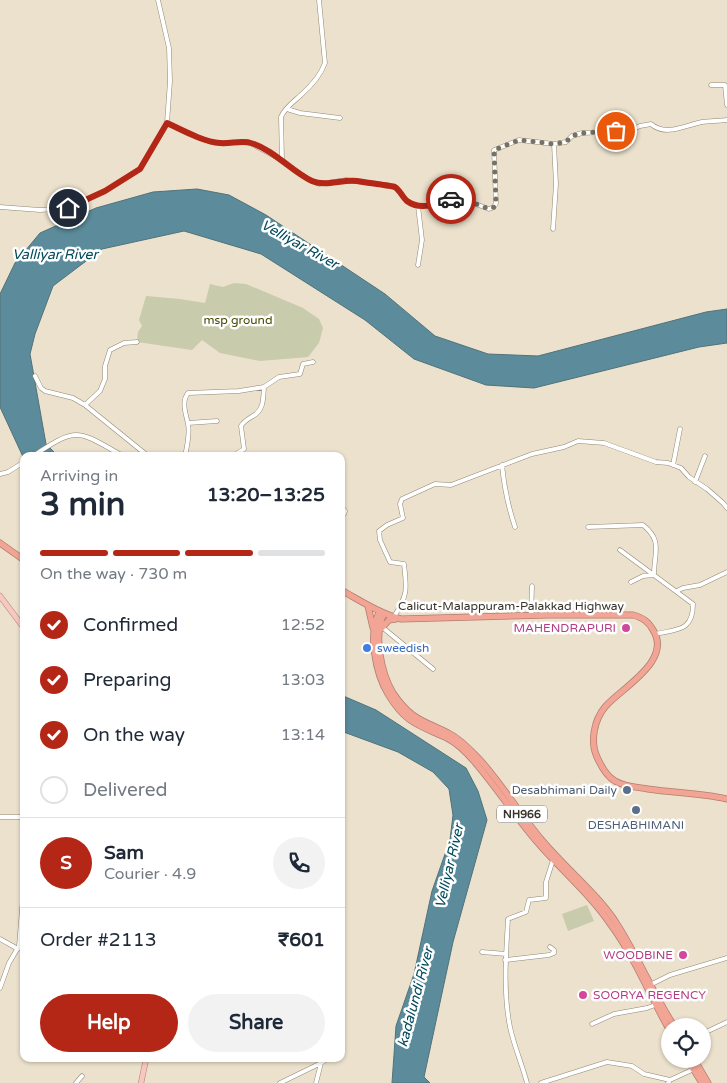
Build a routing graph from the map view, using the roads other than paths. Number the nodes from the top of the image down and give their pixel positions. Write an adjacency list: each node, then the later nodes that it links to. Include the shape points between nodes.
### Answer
1 (158, 0): 8 (street, via 169,48)
2 (319, 0): 5 (street, via 325,62 301,96 294,99)
3 (711, 84): 4 (street, via 725,85)
4 (727, 105)
5 (287, 109): 6 (street); 10 (street, via 281,117)
6 (340, 118)
7 (727, 120): 9 (street, via 668,130 645,124 629,131 582,133 566,142)
8 (167, 123): 10 (street, via 211,142 248,142); 12 (street, via 140,169 105,191 68,208)
9 (554, 144): 11 (street, via 519,140 494,150 494,207 489,209 460,198); 13 (street, via 556,184)
10 (282, 160): 11 (street, via 318,184 346,180 387,185 395,187 407,201)
11 (418, 206): 14 (street, via 422,240)
12 (0, 207)
13 (552, 229)
14 (418, 265)
15 (137, 342): 19 (street, via 124,343 110,350 100,391)
16 (313, 362): 18 (street, via 303,364 300,374 279,377)
17 (35, 376): 19 (street, via 45,391 73,398)
18 (264, 387): 21 (street, via 188,393 185,418); 27 (street, via 262,408 241,426 244,449)
19 (85, 405): 25 (street)
20 (217, 421): 21 (street)
21 (188, 423): 26 (street)
22 (680, 429): 31 (street)
23 (39, 452): 24 (street, via 69,435 77,434)
24 (116, 452)
25 (143, 452)
26 (185, 452)
27 (239, 452)
28 (706, 456): 33 (street)
29 (20, 465): 32 (street)
30 (502, 465): 31 (street, via 578,440 604,443); 35 (street); 50 (street, via 451,486 435,484 402,499 402,518 379,531 390,562 404,564 407,591)
31 (673, 465): 33 (street)
32 (0, 474)
33 (696, 482): 34 (street)
34 (727, 508)
35 (515, 526)
36 (588, 527): 41 (street, via 643,525 657,542)
37 (0, 543): 39 (highway)
38 (620, 550): 41 (street)
39 (20, 557)
40 (727, 572): 44 (street, via 700,585)
41 (654, 575): 42 (street); 44 (street)
42 (631, 582)
43 (532, 586): 49 (street)
44 (677, 591): 54 (street, via 693,604 693,614 688,624 680,629)
45 (345, 592): 47 (highway, Calicut-Malappuram-Palakkad Highway)
46 (0, 596): 52 (main road)
47 (368, 606): 48 (highway, Calicut-Malappuram-Palakkad Highway); 53 (highway, NH966)
48 (382, 612): 50 (highway, Calicut-Malappuram-Palakkad Highway); 53 (highway, NH966)
49 (531, 616): 51 (highway, Calicut-Malappuram-Palakkad Highway); 54 (highway, Calicut-Malappuram-Palakkad Highway, via 632,616 642,618)
50 (394, 617): 51 (highway, Calicut-Malappuram-Palakkad Highway)
51 (401, 619): 53 (highway, via 389,620)
52 (20, 623)
53 (378, 630): 55 (street); 59 (highway, NH966, via 377,670 403,714 417,726 448,739 478,765); 68 (highway, NH966, via 382,669 394,694 420,721 451,734 482,762 540,838 616,922)
54 (656, 634): 56 (highway, via 657,647 652,662 605,706 595,726 595,752 603,770 615,782)
55 (433, 668)
56 (727, 799)
57 (20, 816): 58 (street)
58 (0, 817)
59 (553, 860): 65 (street, via 546,882 546,898 529,900 526,912 508,919); 70 (highway, NH966, via 612,925)
60 (20, 934): 63 (street)
61 (0, 938): 63 (street)
62 (550, 947): 67 (street, via 554,953 549,955)
63 (18, 949): 69 (street)
64 (482, 952): 65 (street)
65 (506, 954): 67 (street)
66 (727, 958): 68 (street, via 670,975)
67 (505, 960): 86 (street, via 510,1028)
68 (650, 985): 72 (highway, NH966)
69 (0, 988)
70 (655, 1005): 71 (highway, NH966); 74 (street, via 614,1014)
71 (662, 1018)
72 (669, 1018)
73 (727, 1022): 75 (street)
74 (592, 1024)
75 (711, 1030)
76 (145, 1062): 83 (main road)
77 (321, 1063): 84 (street); 85 (street)
78 (699, 1068): 89 (highway)
79 (694, 1069): 81 (street); 88 (highway)
80 (82, 1076): 82 (street)
81 (669, 1082): 87 (street, via 644,1074 632,1066 607,1062)
82 (76, 1083)
83 (141, 1083)
84 (280, 1083)
85 (316, 1083)
86 (527, 1083)
87 (541, 1083)
88 (702, 1083)
89 (708, 1083)

